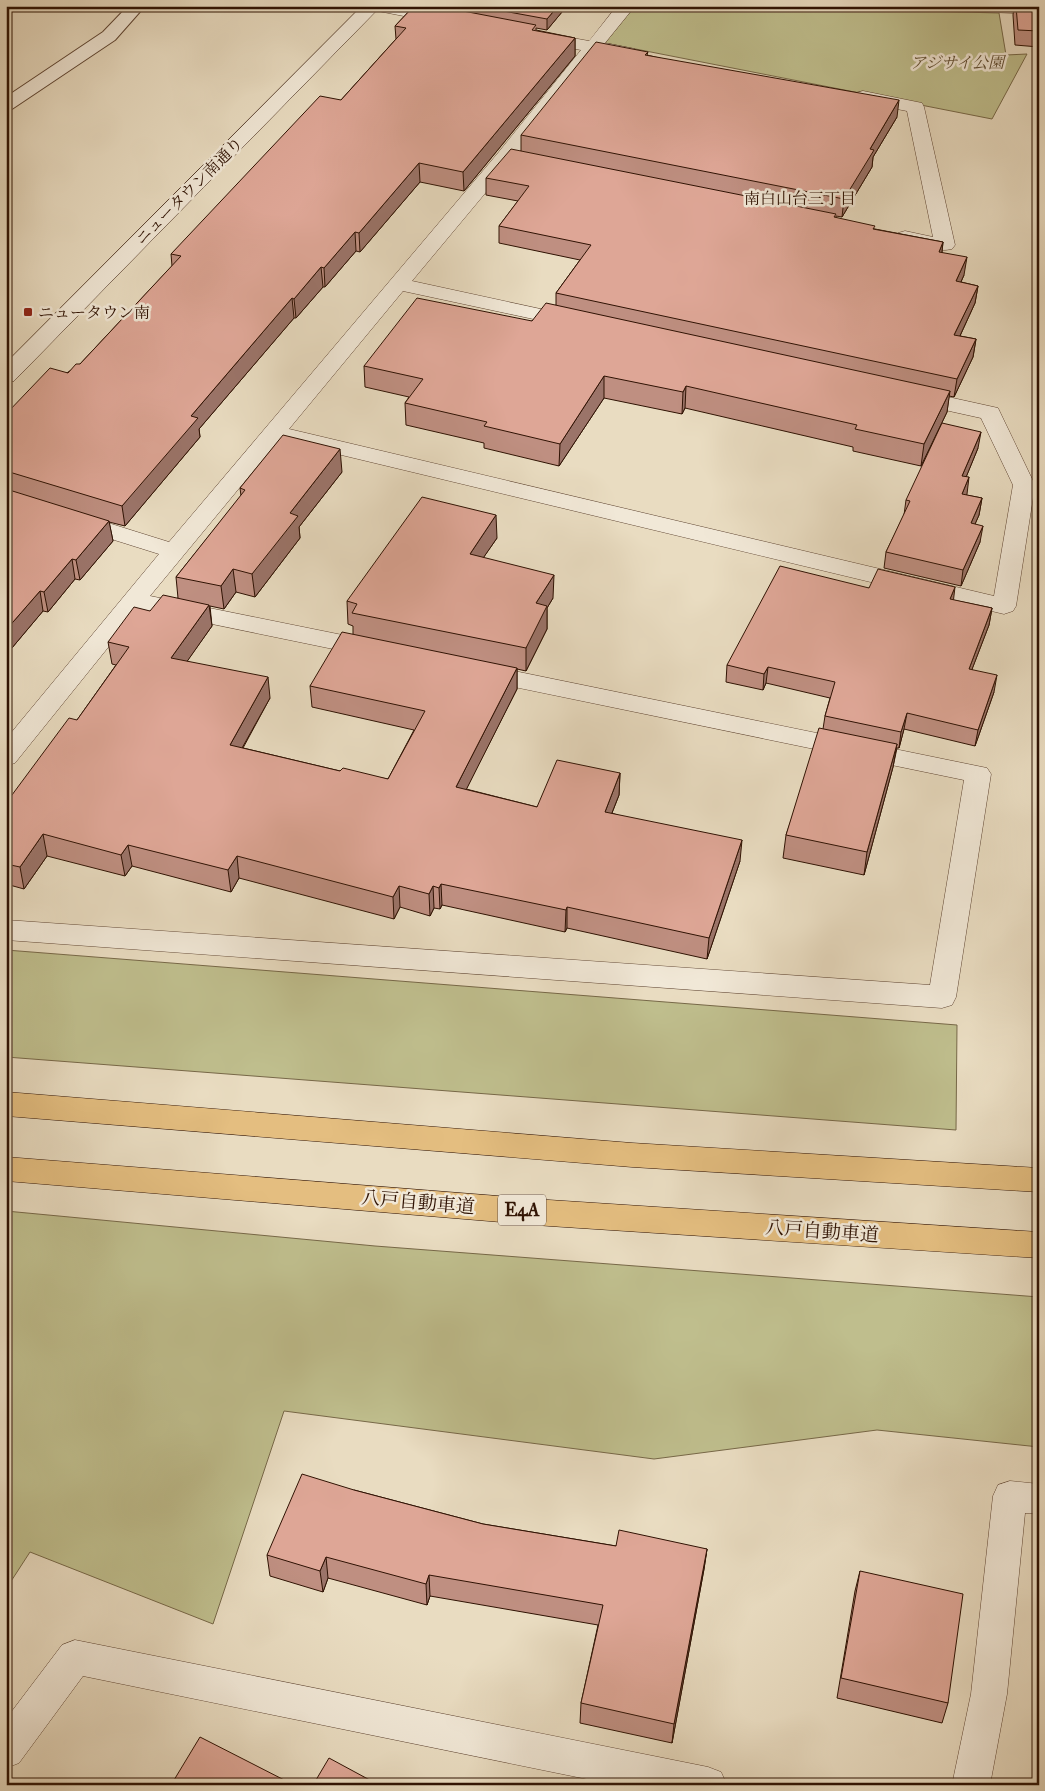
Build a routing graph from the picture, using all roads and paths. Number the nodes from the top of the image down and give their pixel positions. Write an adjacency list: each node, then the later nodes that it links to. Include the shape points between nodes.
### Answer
1 (372, 6): 16 (street, ニュータウン南通り)
2 (378, 6): 7 (street)
3 (626, 6): 9 (street)
4 (959, 6): 6 (street)
5 (136, 7): 12 (lane, via 109,36)
6 (1039, 9)
7 (466, 23)
8 (524, 34): 9 (street)
9 (592, 46): 10 (street); 14 (street, via 514,159)
10 (648, 56)
11 (847, 94): 13 (street, via 915,107 945,245)
12 (6, 105)
13 (886, 233)
14 (398, 284): 15 (street); 18 (street)
15 (592, 326)
16 (6, 376)
17 (893, 392): 18 (street, via 990,413 1024,485 1004,606)
18 (273, 432): 20 (street)
19 (6, 498): 20 (street)
20 (174, 551): 21 (street)
21 (133, 600): 22 (street); 24 (street)
22 (395, 654)
23 (454, 666): 25 (street, via 978,774 942,997)
24 (6, 757)
25 (6, 930)
26 (6, 1104): 28 (highway, via 632,1155)
27 (6, 1169): 29 (highway, 八戸自動車道 / E4A, via 559,1213)
28 (1039, 1180)
29 (1039, 1246)
30 (1039, 1499): 33 (street, via 1010,1496 989,1694)
31 (6, 1750): 32 (street, via 74,1657)
32 (708, 1785)
33 (972, 1785)

